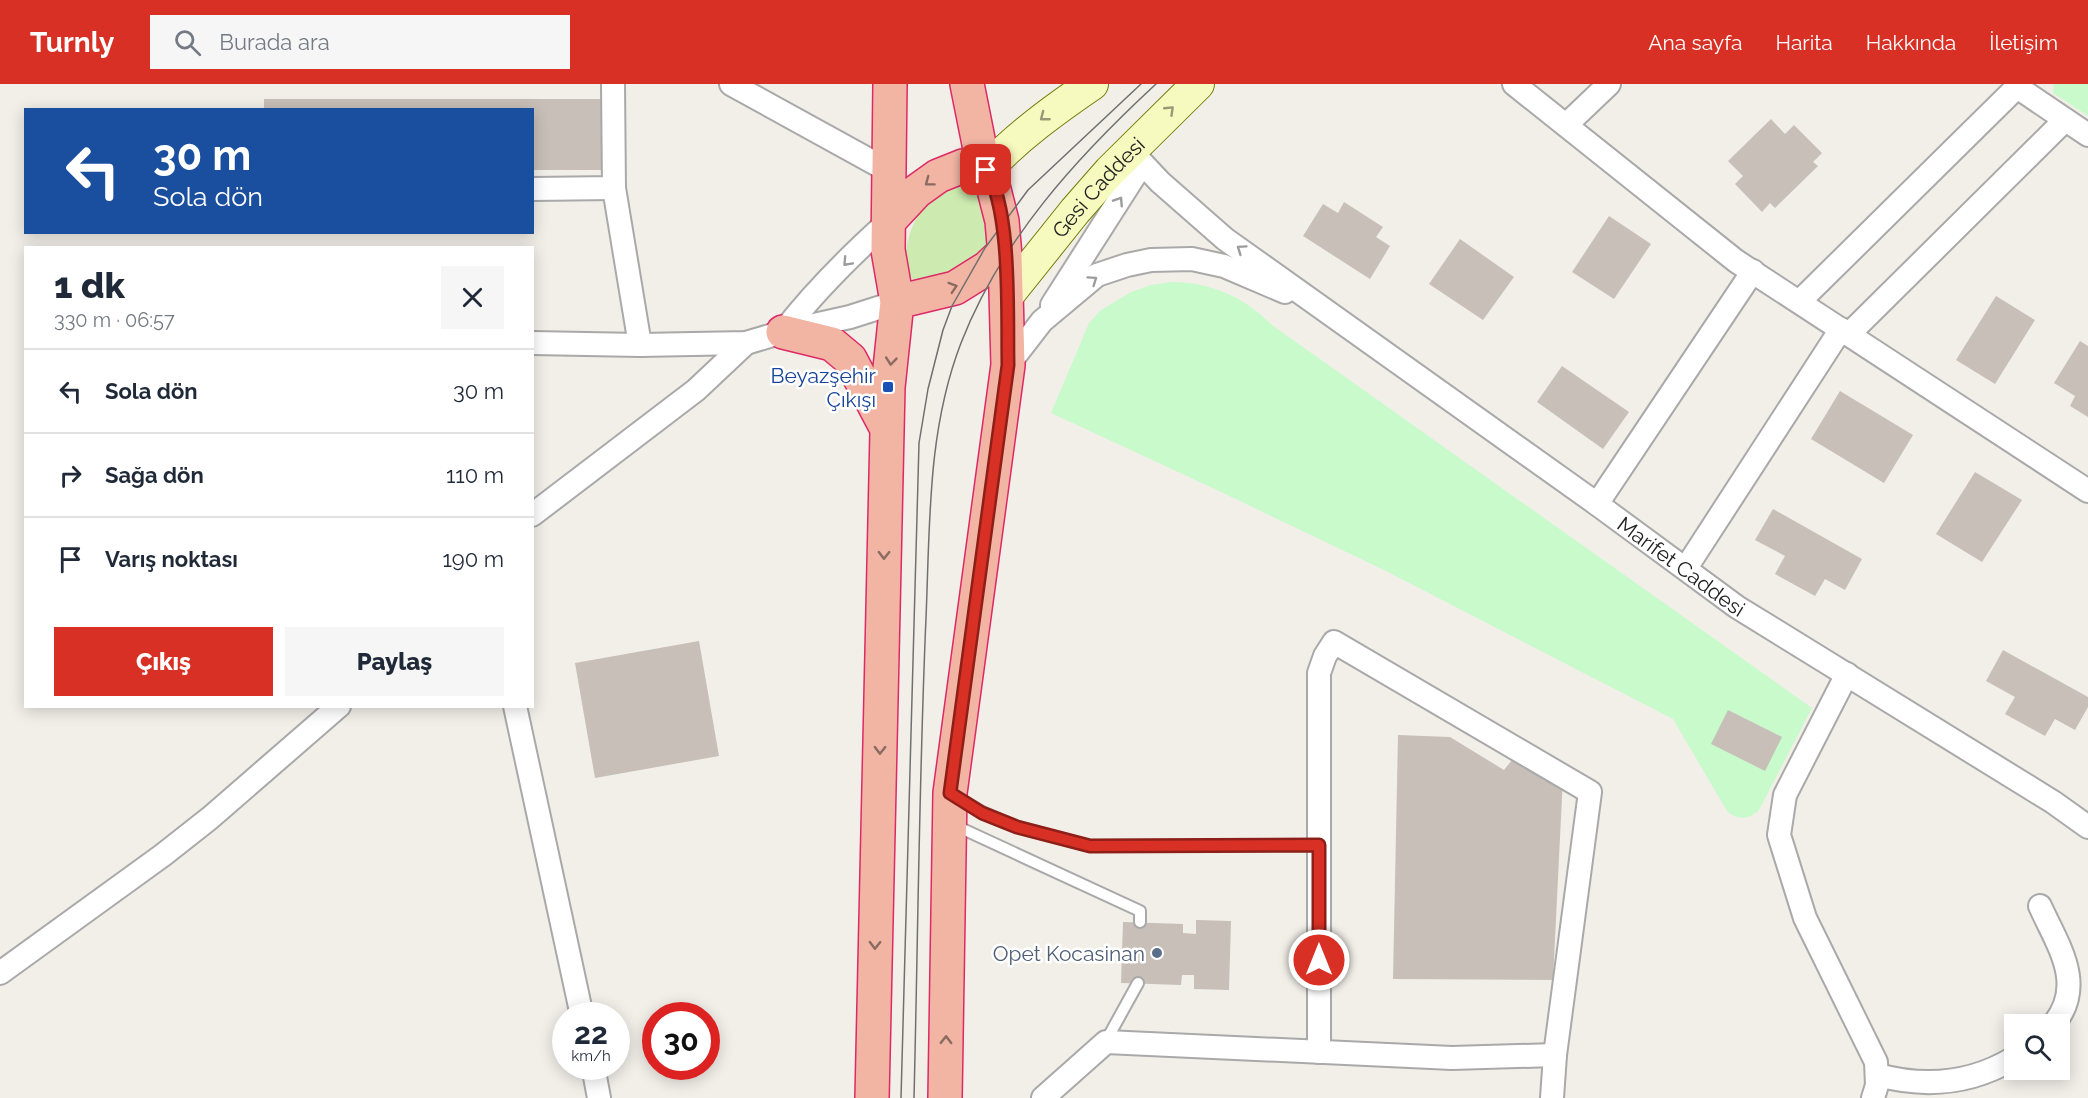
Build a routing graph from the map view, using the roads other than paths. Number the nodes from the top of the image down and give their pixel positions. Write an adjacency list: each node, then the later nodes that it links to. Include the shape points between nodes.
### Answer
1 (613, 84): 16 (street)
2 (731, 84): 15 (street)
3 (890, 84): 15 (highway)
4 (967, 84): 14 (highway)
5 (1092, 84): 14 (main road, one-way to 14)
6 (1198, 84): 13 (main road, Gesi Caddesi, one-way to 6)
7 (1514, 84): 11 (street)
8 (1609, 84): 11 (street)
9 (2018, 85): 10 (street); 23 (street)
10 (2065, 120): 12 (street); 26 (street)
11 (1566, 125): 20 (street)
12 (2088, 135)
13 (1136, 157): 21 (main road, Gesi Caddesi, via 1075,211); 24 (street, one-way to 13, via 1225,239); 25 (street, one-way to 13)
14 (982, 161): 18 (highway, one-way to 18, via 938,176 917,191); 19 (highway, via 999,202)
15 (889, 171): 18 (highway)
16 (614, 188): 17 (street); 30 (street)
17 (534, 189)
18 (889, 221): 22 (highway, via 888,250); 27 (street, one-way to 27, via 805,303)
19 (1004, 252): 21 (highway); 22 (highway, one-way to 19, via 955,288)
20 (1753, 271): 23 (street); 34 (street)
21 (1007, 296): 31 (highway)
22 (897, 302): 27 (street); 32 (highway, one-way to 32)
23 (1800, 302): 26 (street)
24 (1322, 308): 25 (street, one-way to 24, via 1097,276 1127,265 1175,258 1224,266); 34 (street, Marifet Caddesi)
25 (1042, 321): 31 (street)
26 (1845, 331): 33 (street); 36 (street)
27 (783, 332): 29 (street); 32 (highway, via 832,344 850,359)
28 (534, 343): 30 (street)
29 (746, 343): 30 (street); 35 (street, via 696,390)
30 (640, 345)
31 (1008, 365): 41 (highway)
32 (887, 429): 58 (highway, one-way to 58)
33 (2088, 491)
34 (1597, 504): 36 (street, Marifet Caddesi)
35 (534, 513)
36 (1686, 568): 37 (street, Marifet Caddesi, via 1737,607)
37 (1847, 674): 40 (street, Marifet Caddesi); 55 (street, via 1785,795 1779,835 1805,918 1871,1051)
38 (337, 708): 47 (street, via 163,855)
39 (515, 708): 49 (street)
40 (2053, 802): 42 (street); 43 (street)
41 (950, 808): 44 (lane, via 982,813 1017,827 1090,846); 46 (lane, via 1140,911); 59 (highway, one-way to 41)
42 (2088, 819)
43 (2088, 827)
44 (1319, 845): 52 (street); 53 (street, via 1319,674 1334,642 1590,792)
45 (2040, 906): 50 (street, via 2068,970 2068,996)
46 (1140, 922)
47 (0, 973)
48 (1137, 983): 51 (lane)
49 (579, 1002)
50 (2060, 1014)
51 (1106, 1042): 52 (street); 60 (street)
52 (1319, 1052): 53 (street, via 1452,1058)
53 (1555, 1055): 61 (street)
54 (2004, 1063): 55 (street, via 1983,1074 1946,1083 1900,1081)
55 (1878, 1075): 62 (street)
56 (595, 1080): 57 (street)
57 (599, 1098)
58 (872, 1098)
59 (945, 1098)
60 (1043, 1098)
61 (1552, 1098)
62 (1873, 1098)

